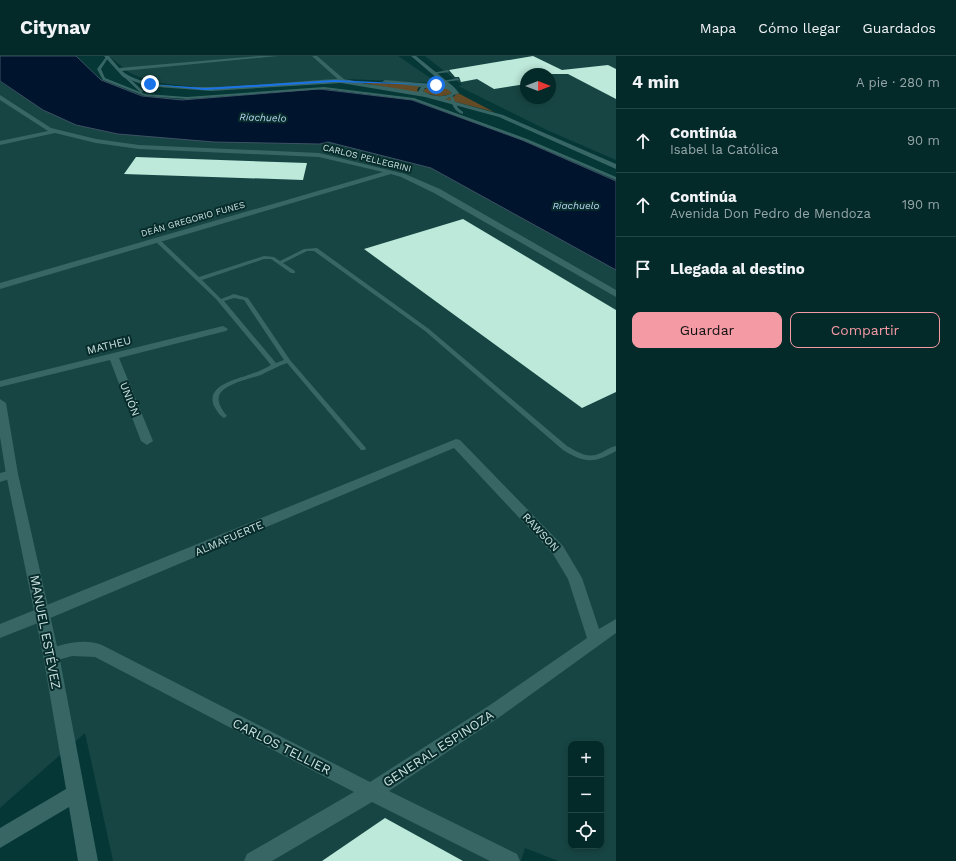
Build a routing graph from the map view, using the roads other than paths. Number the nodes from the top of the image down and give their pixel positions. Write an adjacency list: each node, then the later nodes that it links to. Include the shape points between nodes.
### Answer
1 (276, 56): 5 (street)
2 (314, 56): 11 (street)
3 (413, 56): 7 (street)
4 (107, 57): 5 (street); 15 (lane, via 99,69 104,79)
5 (118, 70): 8 (street)
6 (448, 71): 7 (lane)
7 (434, 73): 10 (street)
8 (125, 76): 11 (street, via 150,84 198,89); 15 (lane)
9 (458, 79): 10 (lane)
10 (443, 80): 12 (street); 16 (street)
11 (344, 81): 12 (street); 17 (street)
12 (434, 86): 16 (street); 17 (street, via 420,90)
13 (371, 92): 15 (lane, via 317,88 187,98); 17 (lane); 20 (lane, via 418,100)
14 (462, 94): 16 (street)
15 (145, 95)
16 (453, 95): 17 (street); 20 (lane, via 456,109); 21 (street)
17 (427, 96)
18 (0, 97): 22 (street, CARLOS PELLEGRINI)
19 (476, 101): 21 (street)
20 (466, 117): 26 (lane)
21 (516, 122): 24 (street)
22 (56, 131): 23 (street); 25 (street, CARLOS PELLEGRINI, via 96,141 139,147 319,155)
23 (0, 142)
24 (616, 166)
25 (392, 172): 27 (street, DEÁN GREGORIO FUNES); 32 (street, CARLOS PELLEGRINI, via 415,179)
26 (616, 178)
27 (157, 240): 30 (lane); 31 (street, DEÁN GREGORIO FUNES)
28 (279, 262): 29 (lane); 30 (lane, via 264,257); 44 (lane, via 306,250 315,249 427,330 565,448 578,455 595,459)
29 (293, 272)
30 (198, 279): 33 (lane)
31 (0, 286)
32 (616, 294)
33 (220, 301): 36 (lane, via 234,296 246,299); 37 (lane)
34 (223, 329): 35 (street, MATHEU)
35 (113, 356): 38 (street, MATHEU); 41 (street, UNIÓN)
36 (288, 361): 37 (lane); 43 (lane)
37 (274, 365): 40 (lane, via 222,389 216,396 216,402)
38 (0, 384)
39 (0, 403): 45 (street, MANUEL ESTÉVEZ)
40 (224, 416)
41 (147, 441)
42 (456, 443): 46 (street, ALMAFUERTE); 49 (street, RAWSON, via 558,550 575,578)
43 (363, 448)
44 (616, 448)
45 (6, 476): 46 (street, MANUEL ESTÉVEZ)
46 (43, 615): 48 (street, ALMAFUERTE); 50 (street, MANUEL ESTÉVEZ)
47 (616, 625): 49 (street, GENERAL ESPINOZA)
48 (0, 631)
49 (595, 640): 52 (street, GENERAL ESPINOZA, via 584,650)
50 (51, 655): 51 (street, MANUEL ESTÉVEZ); 52 (street, CARLOS TELLIER, via 72,649 97,650)
51 (76, 792): 53 (street); 54 (street, MANUEL ESTÉVEZ)
52 (371, 792): 55 (street, GENERAL ESPINOZA); 56 (street, CARLOS TELLIER)
53 (0, 839)
54 (88, 861)
55 (254, 861)
56 (510, 861)

